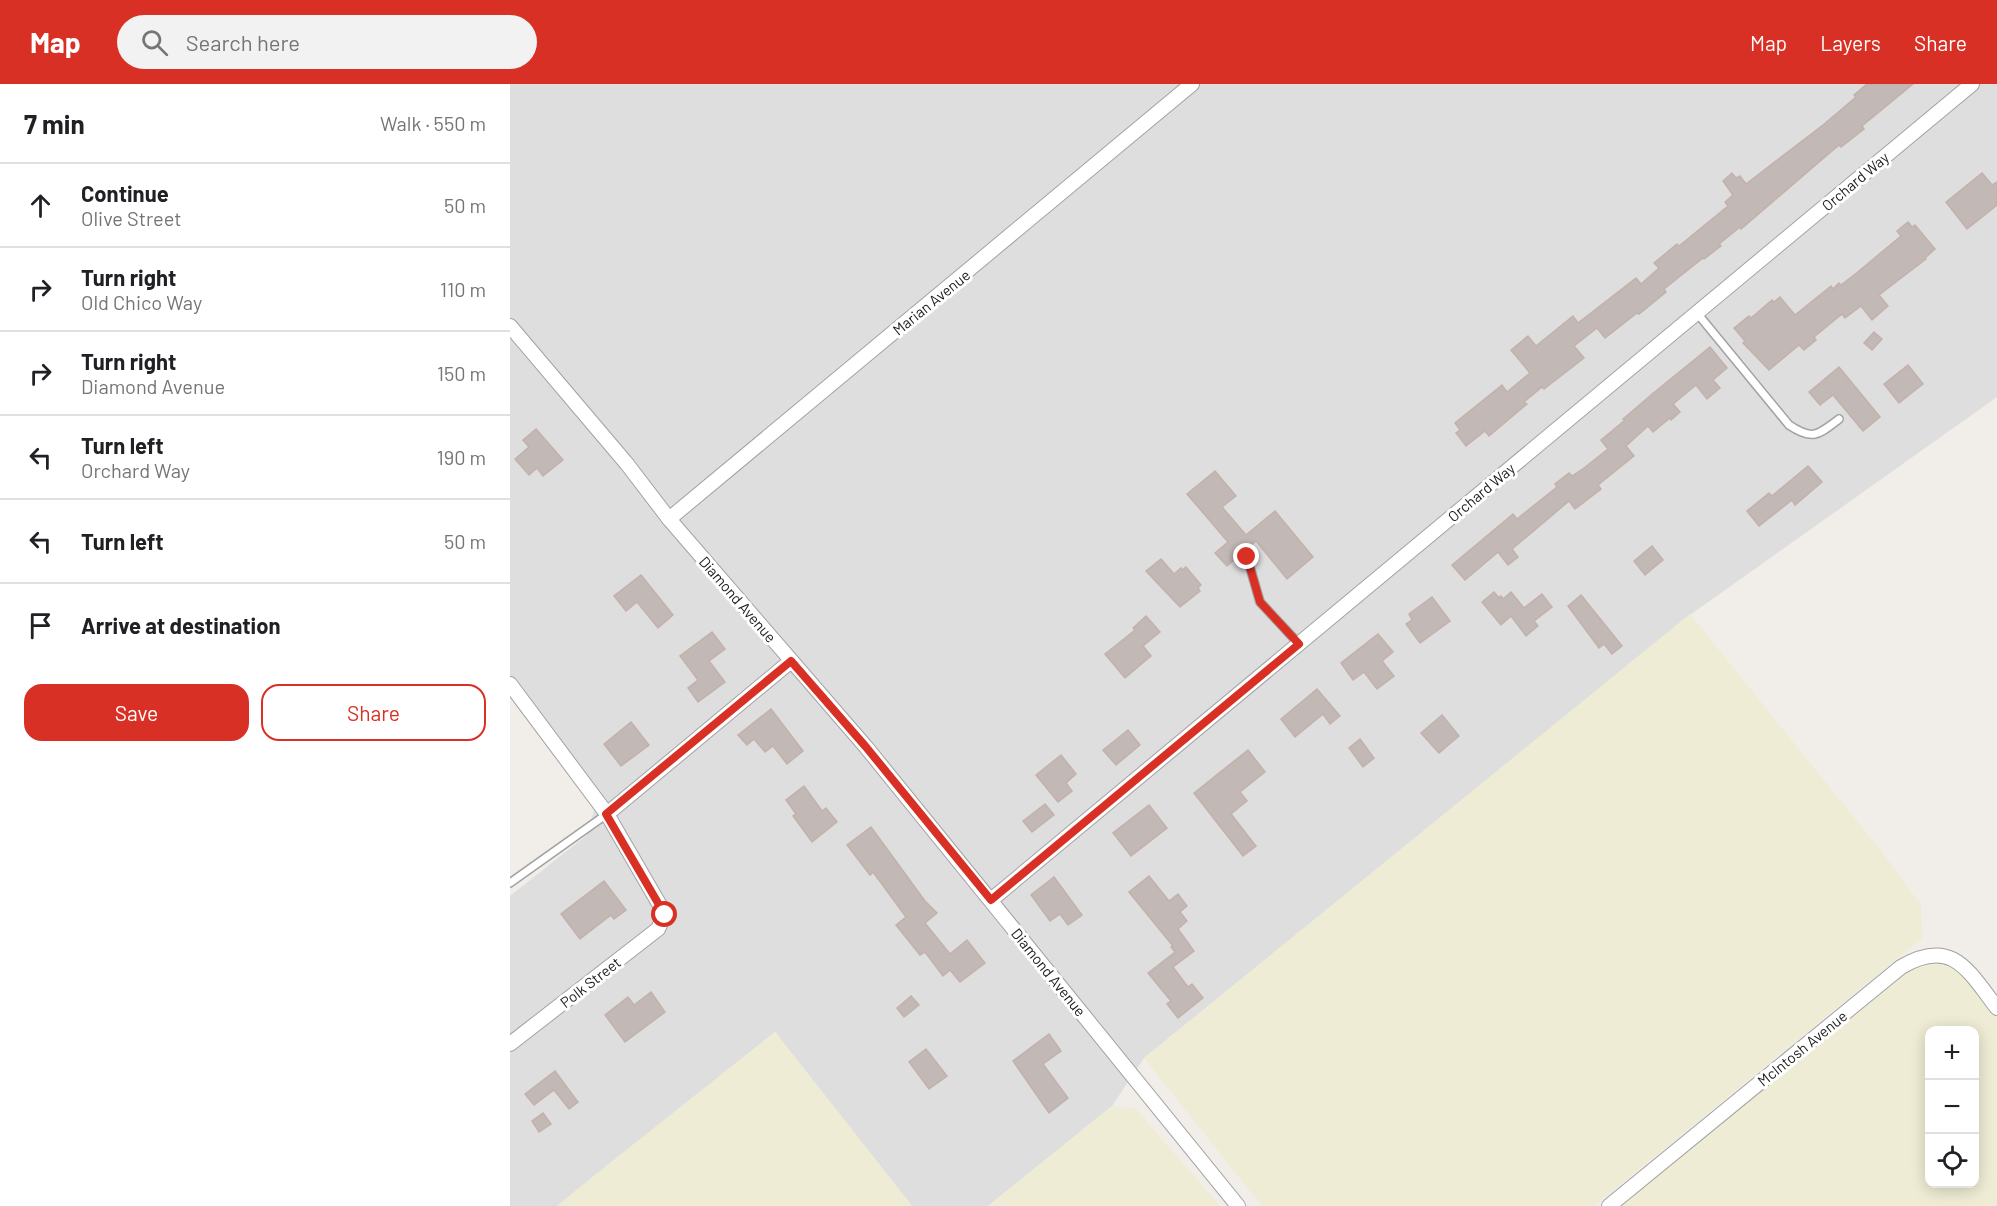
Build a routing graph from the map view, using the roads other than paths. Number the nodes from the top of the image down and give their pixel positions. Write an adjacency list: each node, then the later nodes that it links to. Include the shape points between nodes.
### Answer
1 (1191, 84): 6 (street, Marian Avenue)
2 (1972, 84): 3 (street, Orchard Way)
3 (1697, 313): 5 (lane, via 1789,426 1804,435 1821,433); 8 (street, Orchard Way)
4 (510, 326): 6 (street, Diamond Avenue)
5 (1839, 419)
6 (669, 519): 9 (street, Diamond Avenue)
7 (1247, 557): 8 (lane, via 1260,602)
8 (1299, 644): 13 (street, Orchard Way)
9 (791, 661): 11 (street); 13 (street, Diamond Avenue)
10 (510, 684): 11 (street)
11 (606, 814): 12 (lane); 15 (street, Polk Street, via 665,915 658,929)
12 (510, 883)
13 (991, 900): 16 (street, Diamond Avenue)
14 (1997, 1008): 17 (street, McIntosh Avenue, via 1955,960 1943,955 1915,958)
15 (510, 1044)
16 (1238, 1206)
17 (1609, 1206)

